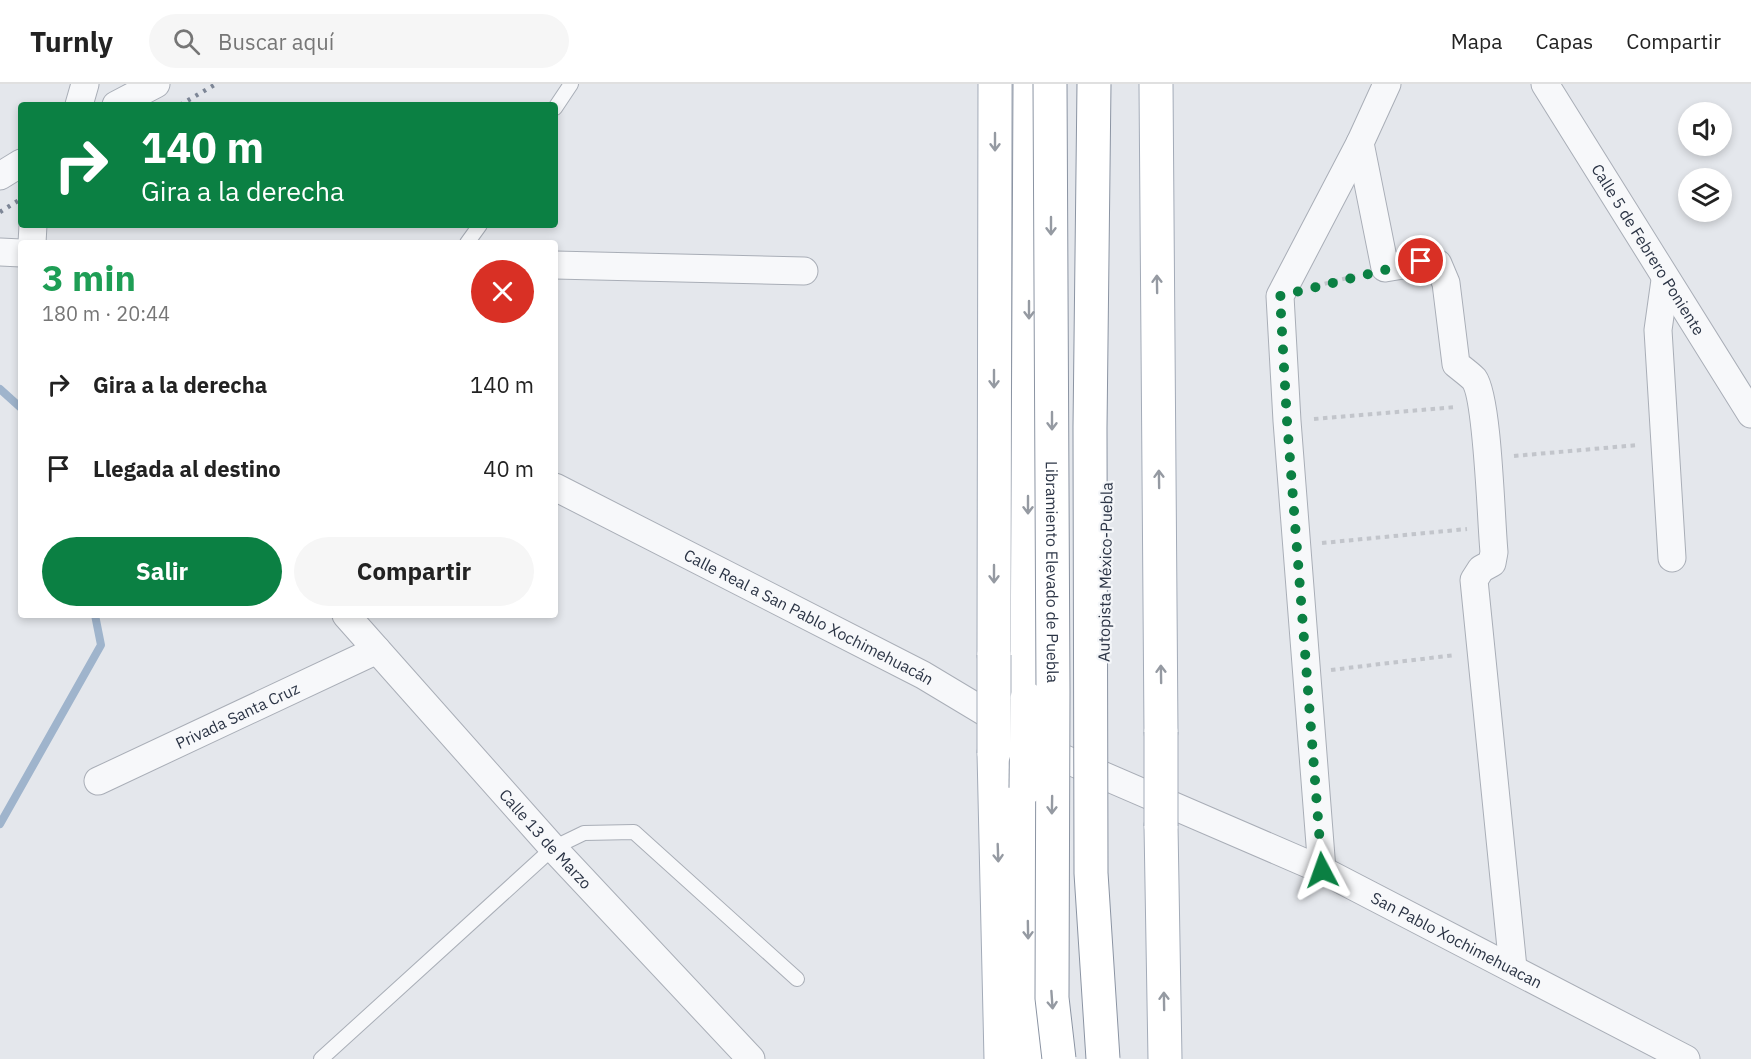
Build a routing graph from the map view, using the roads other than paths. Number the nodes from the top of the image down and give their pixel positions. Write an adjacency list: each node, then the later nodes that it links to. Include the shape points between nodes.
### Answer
1 (85, 84): 12 (street)
2 (156, 84): 13 (street)
3 (571, 84): 14 (lane)
4 (995, 84): 36 (main road, one-way to 36, bridge, via 994,753)
5 (1030, 84): 37 (main road, one-way to 37, bridge, via 1026,788)
6 (1050, 84): 38 (main road, Libramiento Elevado de Puebla, one-way to 38, bridge, via 1052,998)
7 (1094, 84): 40 (main road, bridge, via 1091,873)
8 (1110, 84): 39 (main road, Autopista México-Puebla)
9 (1156, 84): 41 (main road, one-way to 9, bridge)
10 (1387, 84): 15 (street)
11 (1551, 87): 22 (street, Calle 5 de Febrero Poniente)
12 (80, 102)
13 (122, 102)
14 (558, 104)
15 (1360, 143): 31 (street, via 1280,296); 32 (street, via 1385,268 1421,261 1438,264 1446,283 1456,364 1475,380 1481,405 1494,552 1492,563 1481,569 1474,580)
16 (18, 165): 17 (street)
17 (0, 176)
18 (0, 252): 19 (street)
19 (18, 253)
20 (558, 265): 21 (street)
21 (804, 271)
22 (1665, 280): 23 (street, Calle 5 de Febrero Poniente); 25 (street, via 1658,330)
23 (1751, 414)
24 (558, 489): 28 (street, Calle Real a San Pablo Xochimehuacán, via 923,675)
25 (1672, 558)
26 (349, 618): 27 (street, Calle 13 de Marzo)
27 (377, 650): 29 (street, Privada Santa Cruz); 30 (street, Calle 13 de Marzo)
28 (1058, 756): 31 (street, San Pablo Xochimehuacan)
29 (98, 781)
30 (553, 848): 33 (lane, via 584,833 634,832); 34 (lane); 35 (street, Calle 13 de Marzo)
31 (1322, 870): 32 (street, San Pablo Xochimehuacan)
32 (1514, 968): 42 (street, San Pablo Xochimehuacan)
33 (796, 979)
34 (321, 1059)
35 (751, 1059)
36 (1001, 1059)
37 (1031, 1059)
38 (1059, 1059)
39 (1097, 1059)
40 (1103, 1059)
41 (1165, 1059)
42 (1686, 1059)

